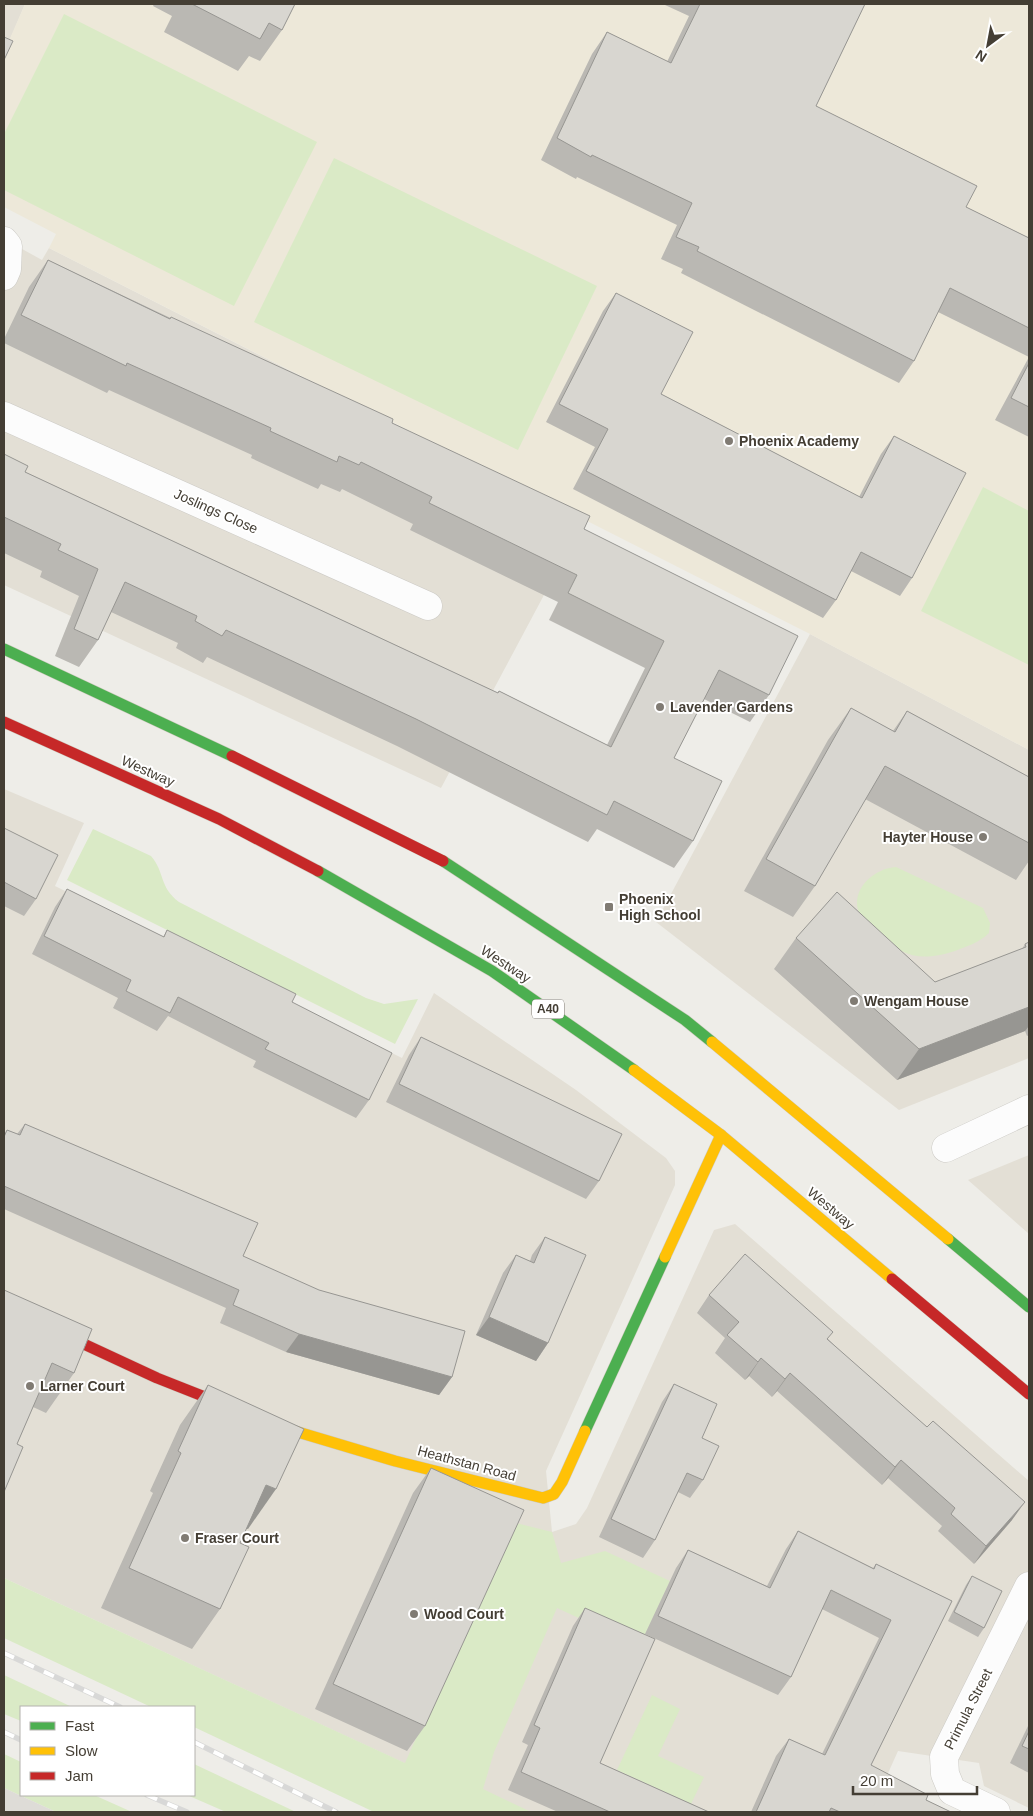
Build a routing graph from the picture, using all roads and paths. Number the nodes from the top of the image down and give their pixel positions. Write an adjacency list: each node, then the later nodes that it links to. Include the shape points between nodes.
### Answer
1 (4, 241): 2 (street, via 8,246)
2 (4, 276)
3 (4, 416): 4 (street, Joslings Close)
4 (428, 606)
5 (4, 649): 11 (main road, via 284,780 438,858 564,939 685,1020)
6 (4, 722): 8 (main road, Westway / A40, via 218,819 350,888 492,971 594,1040)
7 (1029, 1109): 9 (street)
8 (722, 1135): 10 (main road, Heathstan Road, via 562,1482 554,1494 543,1498 358,1450 251,1417 134,1369); 12 (main road, Westway / A40)
9 (946, 1148)
10 (4, 1307)
11 (1029, 1308)
12 (1029, 1394)
13 (1029, 1586): 14 (street, Primula Street, via 944,1757 945,1774 952,1791)
14 (996, 1812)

